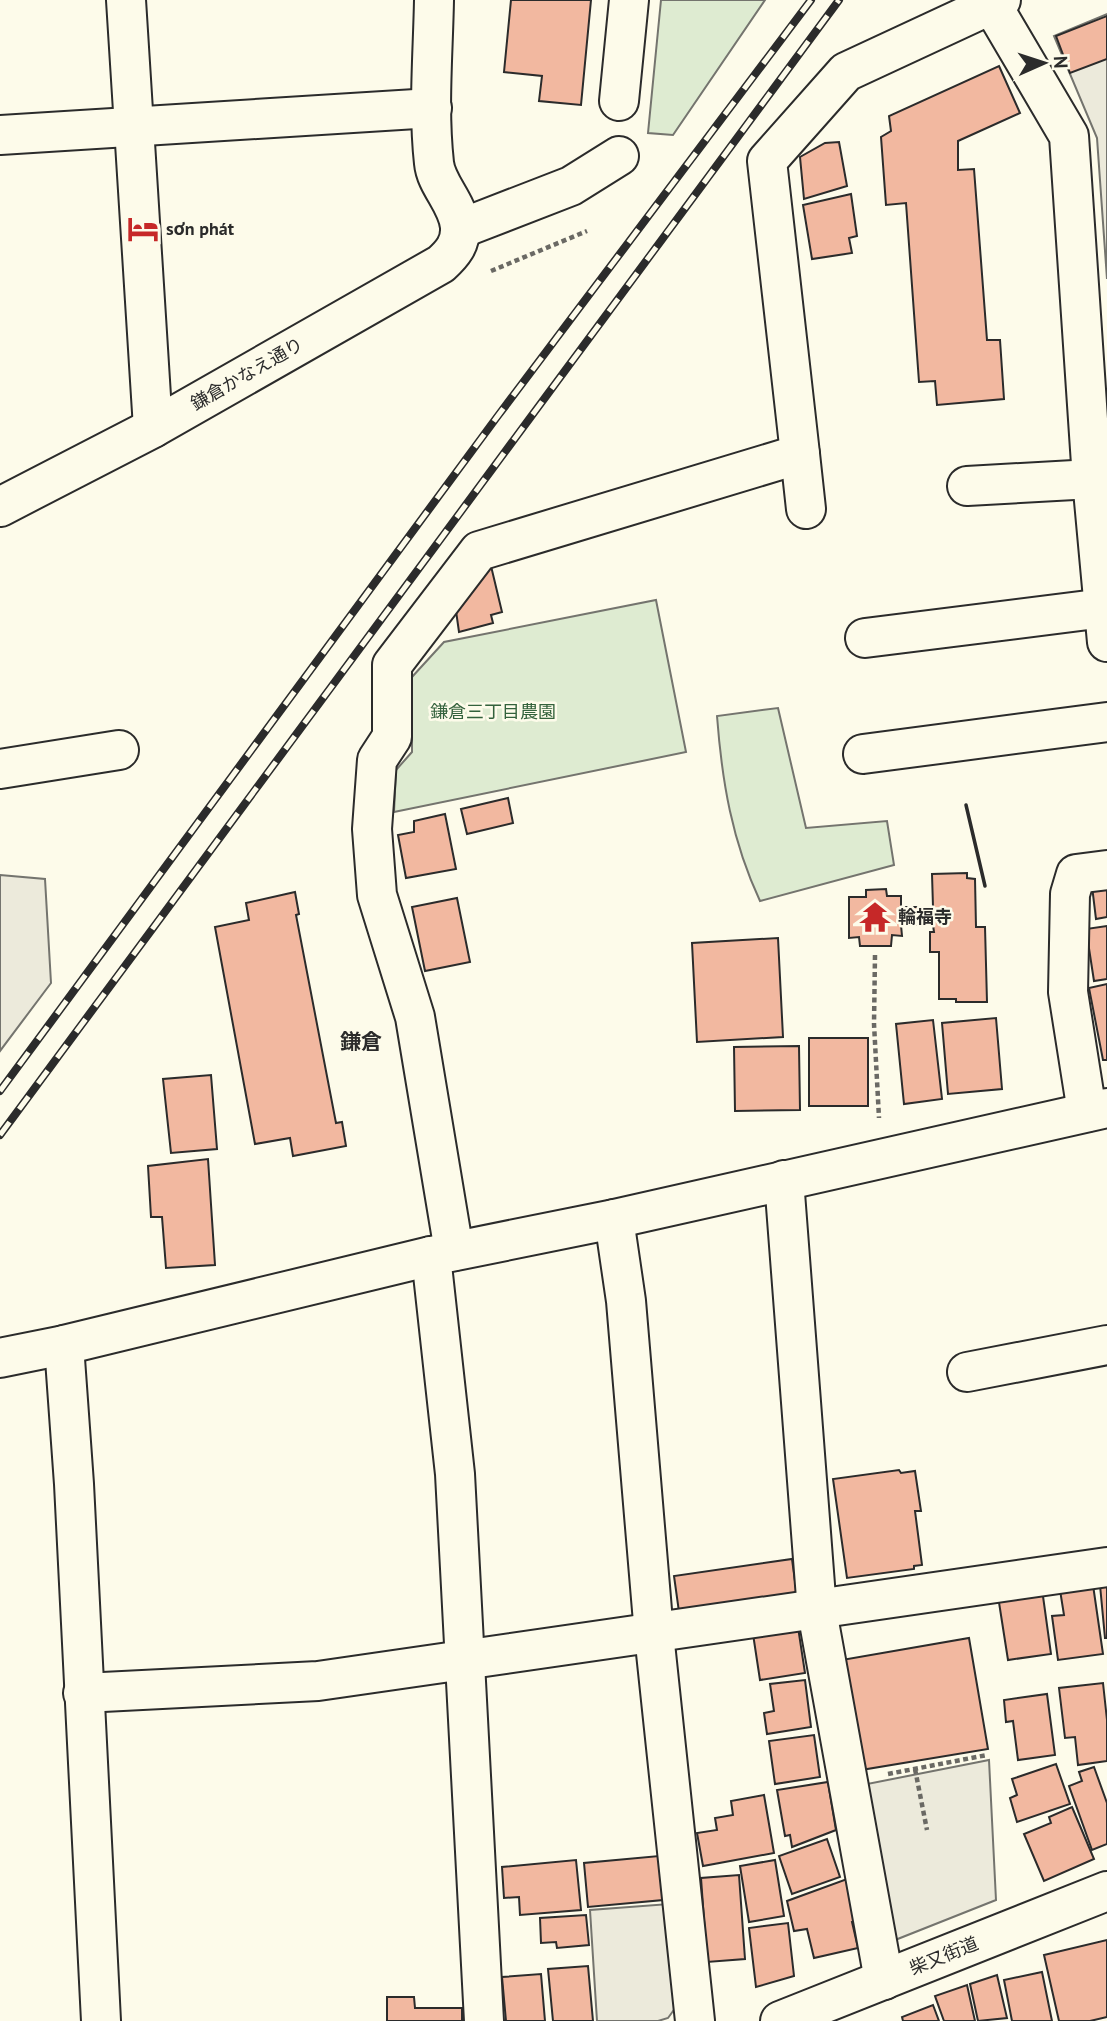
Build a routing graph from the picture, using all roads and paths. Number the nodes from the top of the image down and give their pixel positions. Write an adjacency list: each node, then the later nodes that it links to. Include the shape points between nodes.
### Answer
1 (126, 0): 7 (street)
2 (434, 0): 6 (street)
3 (629, 0): 5 (street)
4 (994, 1): 13 (street, via 1069,136); 15 (street, via 846,72 766,161)
5 (620, 101)
6 (432, 108): 7 (street); 10 (street, via 434,166)
7 (135, 125): 8 (street); 14 (street)
8 (0, 135)
9 (619, 156): 10 (street, via 571,186)
10 (459, 222): 14 (street, 鎌倉かなえ通り, via 458,242 441,264)
11 (587, 231): 12 (path)
12 (489, 271)
13 (1094, 332): 16 (street)
14 (153, 428): 18 (street, 鎌倉かなえ通り)
15 (800, 454): 19 (street); 32 (street, via 479,551 392,665 392,737 377,760 372,829 377,895 415,1017)
16 (1092, 479): 17 (street); 20 (street)
17 (967, 486)
18 (0, 507)
19 (806, 509)
20 (1106, 625): 21 (street)
21 (865, 638)
22 (1107, 722): 24 (street)
23 (119, 750): 25 (street)
24 (863, 754)
25 (0, 769)
26 (1107, 870): 28 (street, via 1076,874 1070,894 1068,992)
27 (875, 954): 29 (path)
28 (1097, 1110): 29 (street)
29 (882, 1158): 30 (street)
30 (784, 1180): 31 (street); 38 (street)
31 (614, 1219): 32 (street); 39 (street, via 626,1301)
32 (443, 1254): 33 (street); 40 (street)
33 (64, 1345): 35 (street); 41 (street)
34 (1107, 1345): 36 (street)
35 (0, 1358)
36 (967, 1372)
37 (1107, 1567): 38 (street)
38 (817, 1611): 39 (street); 44 (street)
39 (654, 1634): 40 (street); 50 (street)
40 (464, 1659): 41 (street, via 318,1682); 49 (street)
41 (83, 1693): 48 (street)
42 (986, 1755): 43 (path)
43 (915, 1769): 44 (path); 45 (path)
44 (848, 1781): 47 (street)
45 (927, 1830)
46 (1107, 1891): 47 (street, 柴又街道)
47 (884, 1980): 51 (street, 柴又街道)
48 (101, 2021)
49 (484, 2021)
50 (695, 2021)
51 (780, 2021)

